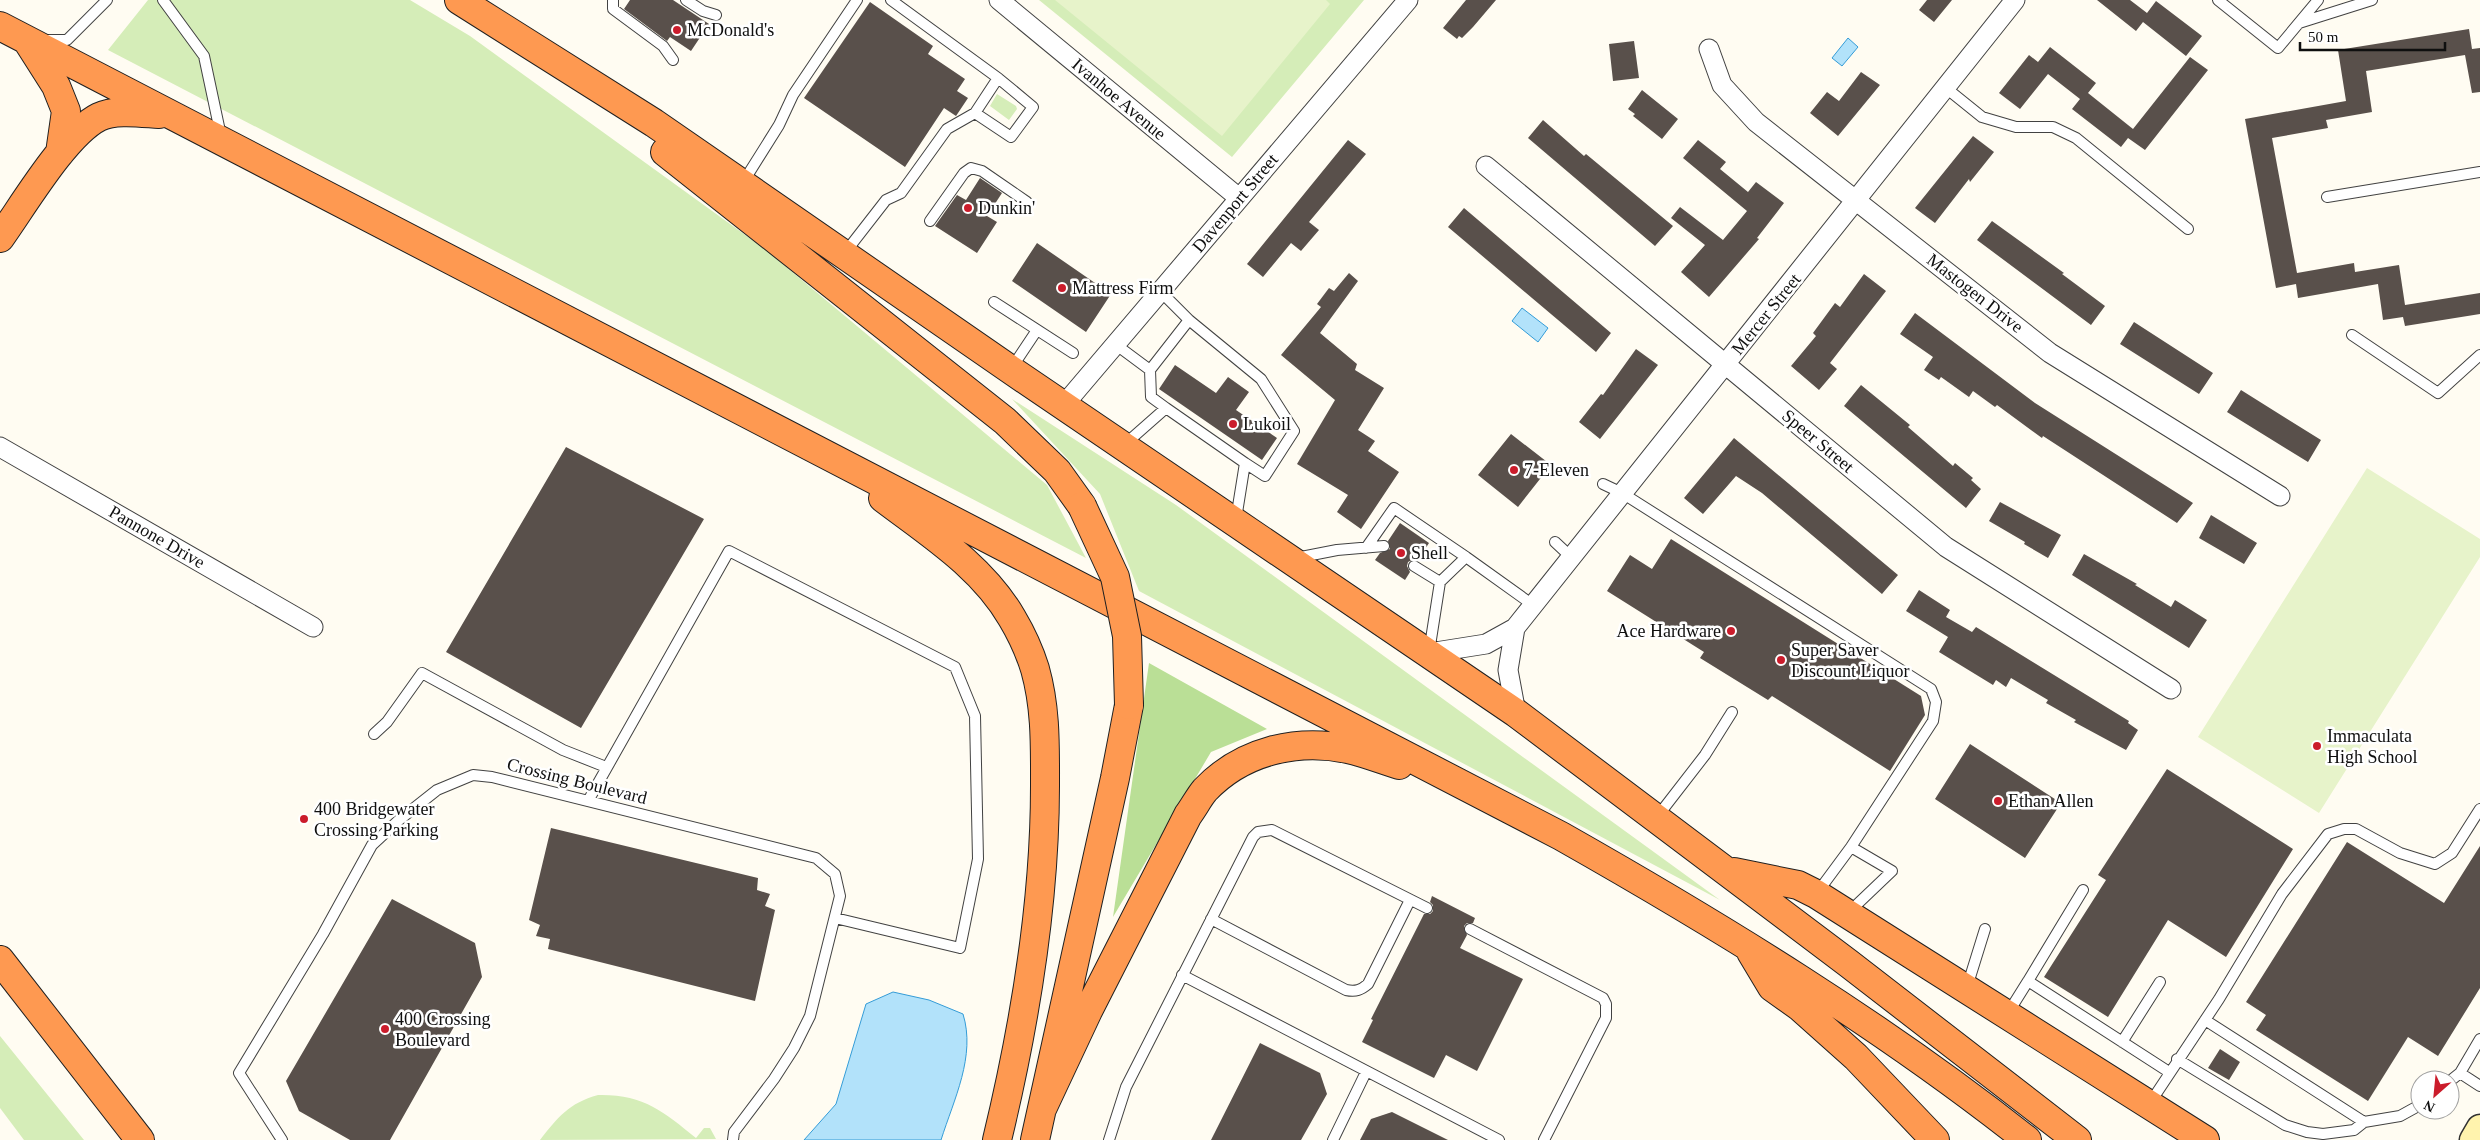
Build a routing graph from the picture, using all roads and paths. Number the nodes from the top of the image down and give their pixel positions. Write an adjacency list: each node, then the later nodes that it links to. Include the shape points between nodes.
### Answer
1 (92, 0): 14 (lane)
2 (163, 0): 26 (lane, via 204,56)
3 (459, 0): 17 (highway)
4 (613, 0): 21 (lane, via 613,9 663,46)
5 (686, 0): 15 (lane, via 703,12)
6 (857, 0): 30 (lane, via 793,95 779,125)
7 (891, 0): 22 (lane)
8 (999, 0): 32 (street, Ivanhoe Avenue)
9 (1408, 0): 32 (street, Davenport Street)
10 (2015, 0): 23 (street, Mercer Street)
11 (2218, 0): 16 (lane, via 2278,48)
12 (2318, 0): 16 (lane)
13 (2372, 0): 16 (lane)
14 (105, 2): 19 (lane, via 67,40)
15 (716, 15)
16 (2298, 23)
17 (498, 25): 30 (highway); 108 (highway, bridge, via 670,156 1005,421 1057,471 1082,506 1115,577 1127,636 1129,705)
18 (0, 26): 19 (highway)
19 (28, 41): 25 (highway); 27 (highway, via 56,86 66,111)
20 (1709, 48): 33 (street, Mastogen Drive, via 1722,84 1738,105)
21 (673, 60)
22 (998, 78): 24 (lane); 24 (lane, via 1033,106 1011,137)
23 (1946, 88): 33 (street, Mercer Street); 36 (lane, via 1982,117 2016,127 2052,127 2076,138)
24 (975, 113): 38 (lane, via 948,129 901,193 886,200)
25 (169, 115): 26 (highway); 27 (highway, via 130,112 99,116)
26 (222, 142): 54 (highway)
27 (60, 153): 37 (highway)
28 (1486, 166): 47 (street, Speer Street)
29 (2480, 172): 31 (lane)
30 (742, 184): 38 (highway)
31 (2327, 197)
32 (1239, 198): 39 (street, Davenport Street)
33 (1857, 200): 47 (street, Mercer Street); 58 (street, Mastogen Drive, via 2050,353)
34 (1027, 202): 35 (lane, via 978,169 971,168 964,172)
35 (930, 221)
36 (2188, 229)
37 (4, 230)
38 (844, 255): 48 (highway)
39 (1160, 292): 41 (lane); 44 (street, Davenport Street)
40 (994, 302): 42 (lane)
41 (1189, 320): 49 (lane); 55 (lane, via 1261,379 1294,431 1265,476)
42 (1037, 330): 45 (lane); 48 (lane)
43 (2352, 335): 46 (lane, via 2438,393)
44 (1115, 344): 49 (lane); 50 (street, Davenport Street)
45 (1073, 353)
46 (2480, 354)
47 (1726, 365): 57 (street, Mercer Street); 72 (street, Speer Street, via 1946,547)
48 (1011, 370): 50 (highway)
49 (1150, 370): 51 (lane, via 1151,397)
50 (1064, 406): 52 (highway)
51 (1166, 408): 52 (lane); 55 (lane)
52 (1123, 446): 59 (highway)
53 (0, 447): 69 (street, Pannone Drive)
54 (824, 454): 77 (highway); 115 (highway, via 985,579 1012,618 1035,668 1045,725 1045,848 1028,988)
55 (1245, 463): 59 (lane)
56 (1603, 484): 57 (lane)
57 (1622, 493): 64 (street, Mercer Street); 81 (lane, via 1931,689 1936,702 1933,721)
58 (2280, 496)
59 (1235, 522): 65 (highway)
60 (1555, 542): 64 (lane)
61 (1384, 546): 62 (lane)
62 (1366, 548): 63 (lane, via 1394,508); 65 (lane)
63 (1466, 557): 67 (lane); 68 (lane)
64 (1571, 557): 68 (street, Mercer Street)
65 (1289, 559): 71 (highway)
66 (1414, 566): 67 (lane)
67 (1440, 582): 71 (lane)
68 (1533, 605): 70 (street, Mercer Street)
69 (313, 627)
70 (1515, 628): 71 (street, Mercer Street, via 1486,644); 74 (street, Mercer Street, via 1508,670)
71 (1429, 653): 74 (highway)
72 (2171, 689)
73 (1732, 712): 80 (lane, via 1705,755)
74 (1516, 713): 80 (highway)
75 (374, 734): 76 (lane, via 387,722 422,673 563,750)
76 (606, 767): 78 (lane); 88 (lane, via 729,551 955,667 975,716 978,859 960,948)
77 (1462, 784): 92 (highway, via 1569,840); 108 (highway, via 1348,749 1307,744 1254,756 1227,770 1205,791 1188,815 1088,1011)
78 (588, 800): 88 (lane, Crossing Boulevard, via 816,858 835,874 839,883); 114 (lane, Crossing Boulevard, via 473,775 437,790 372,845 323,934 239,1073)
79 (2480, 809): 99 (lane, via 2452,853 2435,864 2400,853 2356,829 2328,834 2282,894)
80 (1657, 818): 82 (highway)
81 (1851, 847): 84 (lane); 87 (lane, via 1892,870)
82 (1727, 871): 84 (highway, via 1798,885); 123 (highway)
83 (2083, 890): 95 (lane)
84 (1816, 894): 87 (highway)
85 (1410, 900): 86 (lane); 89 (lane, via 1272,830 1261,830 1253,837); 89 (lane, via 1368,984 1354,991 1346,990)
86 (1427, 908)
87 (1848, 913): 97 (highway)
88 (835, 918): 112 (lane, Crossing Boulevard, via 810,1016 794,1048)
89 (1211, 920): 94 (lane)
90 (1985, 929): 97 (lane)
91 (1470, 930): 120 (lane, via 1603,998 1606,1004 1606,1018)
92 (1746, 945): 121 (highway, via 1772,987 1800,1007 1856,1057); 122 (highway, via 1910,1054)
93 (0, 960): 113 (highway)
94 (1182, 975): 103 (lane); 117 (lane, via 1126,1088)
95 (2028, 981): 98 (lane); 101 (lane)
96 (2160, 982): 101 (lane)
97 (1966, 990): 98 (highway)
98 (2006, 1016): 107 (highway)
99 (2204, 1020): 102 (lane); 110 (lane)
100 (2480, 1040): 105 (lane)
101 (2122, 1042): 104 (lane)
102 (2177, 1059): 104 (lane); 110 (lane, via 2285,1125 2322,1134 2354,1130)
103 (1366, 1072): 118 (lane); 119 (lane)
104 (2169, 1072): 107 (lane)
105 (2460, 1073): 106 (lane)
106 (2480, 1086)
107 (2148, 1106): 124 (highway)
108 (1042, 1110): 116 (highway)
109 (2410, 1110): 110 (lane, via 2400,1116)
110 (2364, 1122)
111 (2480, 1128): 125 (street)
112 (734, 1136)
113 (140, 1140)
114 (282, 1140)
115 (997, 1140)
116 (1035, 1140)
117 (1108, 1140)
118 (1333, 1140)
119 (1498, 1140)
120 (1544, 1140)
121 (1935, 1140)
122 (2027, 1140)
123 (2077, 1140)
124 (2205, 1140)
125 (2473, 1140)

